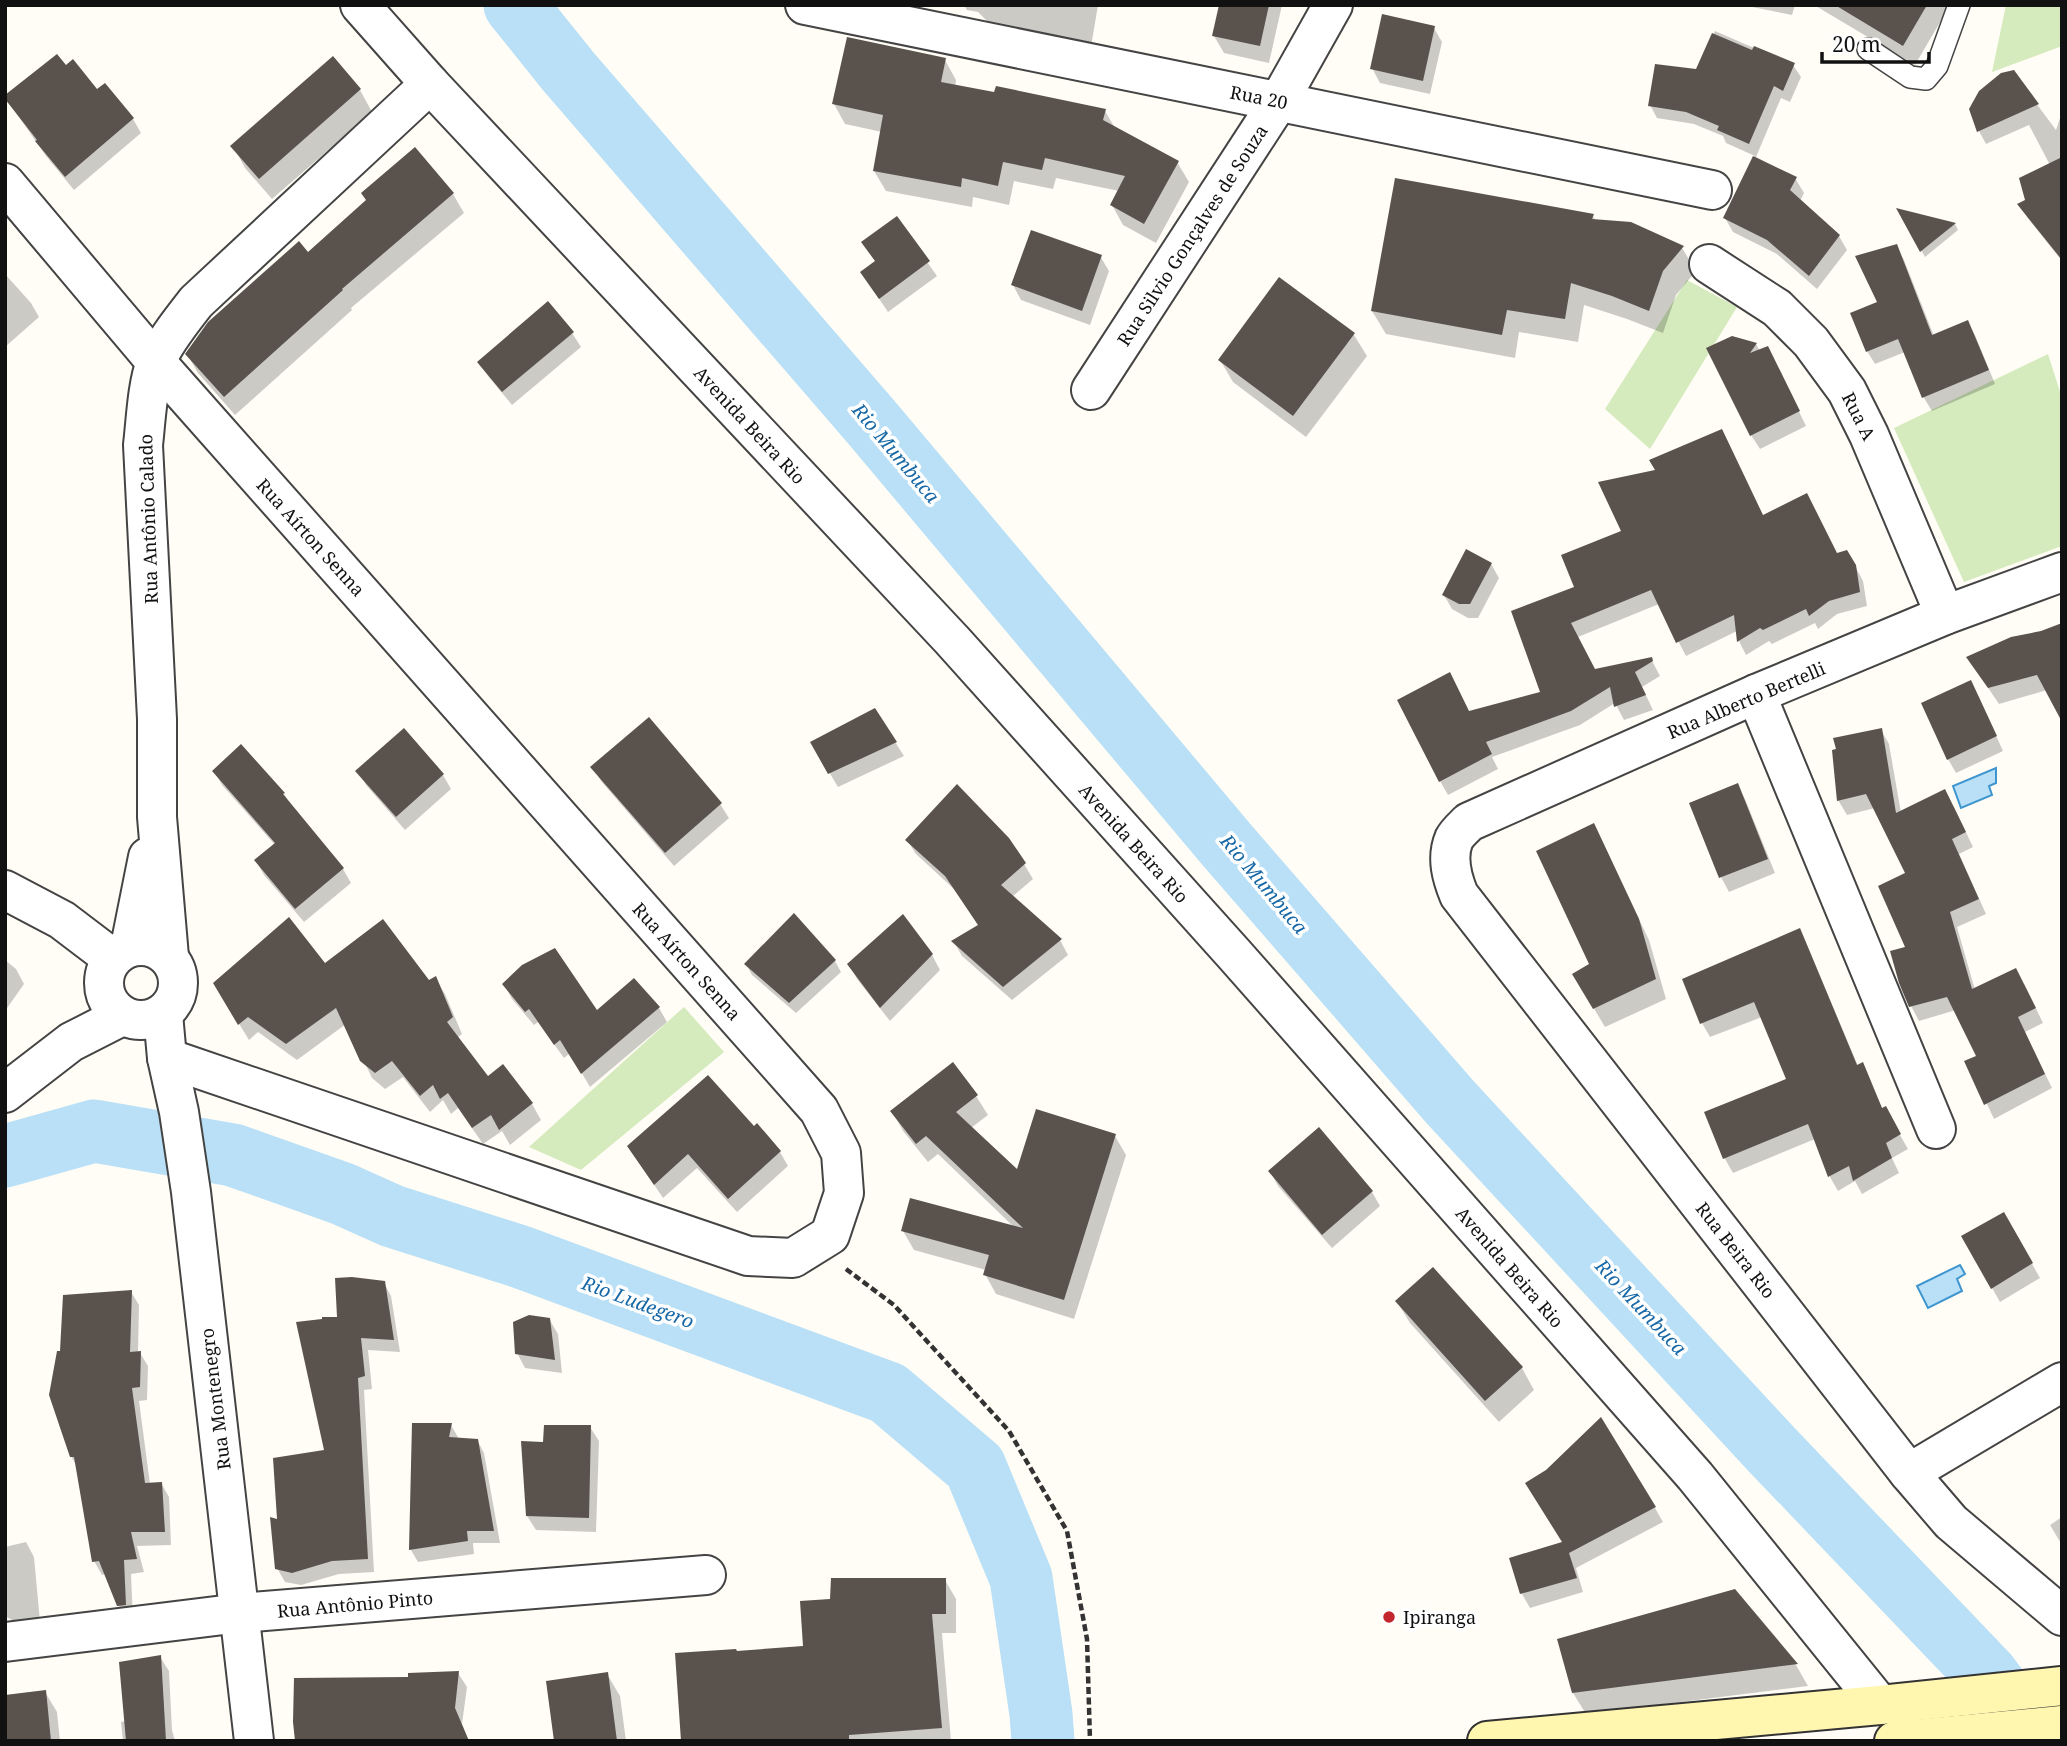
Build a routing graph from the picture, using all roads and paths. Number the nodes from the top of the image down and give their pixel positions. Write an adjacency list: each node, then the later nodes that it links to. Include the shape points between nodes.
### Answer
1 (360, 5): 6 (street, Avenida Beira Rio)
2 (805, 5): 7 (street, Rua 20)
3 (1333, 5): 7 (street, Rua Silvio Gonçalves de Souza)
4 (1959, 5): 5 (lane, via 1937,66 1926,79 1910,77)
5 (1868, 49)
6 (430, 84): 11 (street, Rua Antônio Calado, via 196,302); 33 (street, Avenida Beira Rio, via 952,640 1234,954 1695,1476)
7 (1279, 101): 9 (street, Rua 20); 12 (street, Rua Silvio Gonçalves de Souza)
8 (5, 183): 11 (street, Rua Aírton Senna)
9 (1712, 190)
10 (1709, 264): 14 (street, Rua A, via 1777,308 1811,342 1847,391)
11 (156, 362): 16 (street, Rua Antônio Calado, via 143,445 157,719); 25 (street, Rua Aírton Senna, via 819,1110 841,1153 844,1193 830,1236)
12 (1091, 390)
13 (2062, 572): 14 (street, Rua Alberto Bertelli)
14 (1945, 615): 15 (street, Rua Alberto Bertelli)
15 (1756, 694): 17 (street, Rua Alberto Bertelli, via 1469,822 1455,837); 24 (street)
16 (157, 817): 19 (street, Rua Antônio Calado); 20 (street, Rua Antônio Calado)
17 (1450, 854): 27 (street, Rua Beira Rio, via 1459,895)
18 (5, 890): 19 (street)
19 (121, 952): 20 (street, via 151,946); 21 (street, via 103,978)
20 (169, 957): 21 (street, via 179,976 176,997)
21 (134, 1013): 22 (street, Rua Montenegro); 23 (street, via 71,1042)
22 (167, 1058): 25 (street, Rua Aírton Senna, via 748,1256 793,1258); 29 (street, Rua Montenegro, via 191,1192)
23 (5, 1093)
24 (1936, 1129)
25 (815, 1245): 36 (path, via 894,1305 1009,1431 1067,1531 1087,1639)
26 (2062, 1382): 27 (street)
27 (1909, 1473): 30 (street, Rua Beira Rio, via 1951,1522)
28 (706, 1575): 29 (street, Rua Antônio Pinto)
29 (240, 1613): 31 (street, Rua Antônio Pinto); 35 (street, Rua Montenegro)
30 (2062, 1616)
31 (5, 1642)
32 (2062, 1686): 33 (main road)
33 (1880, 1705): 37 (main road)
34 (2062, 1725): 38 (main road)
35 (254, 1741)
36 (1090, 1741)
37 (1487, 1741)
38 (1894, 1741)

